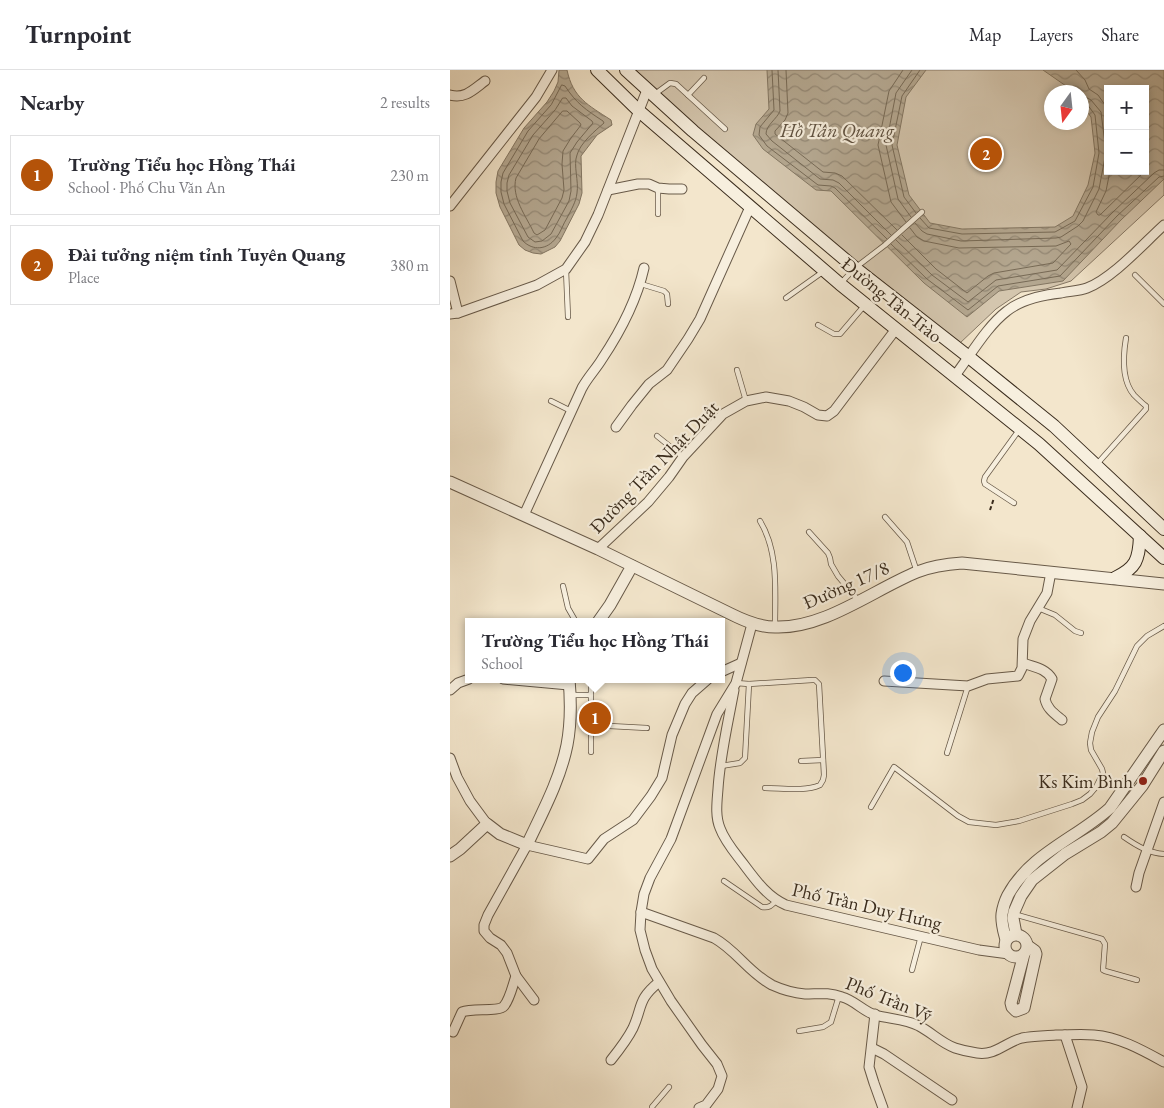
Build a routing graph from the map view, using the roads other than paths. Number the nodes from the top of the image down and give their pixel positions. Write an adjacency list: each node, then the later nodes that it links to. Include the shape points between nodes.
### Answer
1 (552, 70): 14 (street, via 536,97)
2 (597, 70): 9 (main road, Đường Tân Trào)
3 (626, 70): 6 (main road, Đường Tân Trào)
4 (704, 78): 8 (lane)
5 (485, 81): 7 (street, via 466,94)
6 (650, 92): 8 (lane, via 676,84); 9 (street); 20 (main road, Đường Tân Trào)
7 (450, 95)
8 (688, 95): 10 (lane)
9 (639, 111): 13 (street); 15 (main road, Đường Tân Trào)
10 (725, 130)
11 (658, 188): 12 (street); 13 (street, via 638,184); 17 (lane)
12 (682, 189)
13 (608, 190): 21 (street, via 585,242)
14 (450, 206)
15 (750, 207): 22 (main road, Đường Tân Trào); 42 (street, via 688,340 667,370 649,384)
16 (922, 212): 20 (lane)
17 (658, 214)
18 (1164, 225): 36 (street, via 1101,281 1087,288 1019,303 991,327)
19 (644, 268): 25 (street)
20 (855, 268): 26 (lane); 36 (main road, Đường Tân Trào)
21 (566, 269): 31 (street, via 537,285); 32 (lane)
22 (825, 270): 26 (main road, Đường Tân Trào); 27 (lane)
23 (1135, 275): 30 (lane)
24 (450, 281): 31 (street)
25 (641, 284): 28 (lane, via 664,291); 41 (street, via 611,345 582,388)
26 (840, 284): 29 (main road, Đường Tân Trào)
27 (786, 298)
28 (668, 304)
29 (866, 304): 33 (lane, via 840,334); 34 (main road, Đường Tân Trào)
30 (1164, 304)
31 (454, 313)
32 (568, 317)
33 (818, 325)
34 (896, 329): 38 (main road, Đường Tân Trào); 40 (street, Đường Trần Nhật Duật, via 834,411 826,416 789,401 766,398)
35 (1126, 338): 46 (lane, via 1123,358 1126,380 1146,409)
36 (969, 357): 38 (street); 46 (main road, Đường Tân Trào, via 1054,426)
37 (738, 370): 40 (lane)
38 (954, 376): 43 (main road, Đường Tân Trào)
39 (551, 401): 41 (lane)
40 (746, 401): 45 (street, Đường Trần Nhật Duật, via 723,414)
41 (572, 411): 49 (street)
42 (616, 428)
43 (1020, 429): 48 (lane, via 984,480 985,484); 54 (main road, Đường Tân Trào)
44 (657, 436): 45 (lane)
45 (683, 457): 55 (street, Đường Trần Nhật Duật, via 648,502)
46 (1096, 465): 52 (main road, Đường Tân Trào)
47 (450, 482): 49 (street, Đường 17/8)
48 (1014, 503)
49 (524, 515): 55 (street, Đường 17/8)
50 (885, 517): 58 (lane, via 908,542)
51 (760, 521): 69 (lane, via 772,553)
52 (1164, 529)
53 (809, 532): 63 (lane, via 828,553 838,576)
54 (1140, 536): 56 (main road, Đường Tân Trào); 60 (main road, via 1140,551 1134,566)
55 (598, 550): 57 (street, Đường 17/8)
56 (1164, 558)
57 (632, 566): 66 (street); 67 (street, Đường 17/8)
58 (917, 572): 59 (street, Đường 17/8, via 962,563); 63 (street, Đường 17/8)
59 (1051, 572): 60 (street, Đường 17/8); 64 (street, via 1047,593)
60 (1115, 578): 61 (street, Đường 17/8)
61 (1164, 584)
62 (562, 586): 65 (lane)
63 (859, 601): 69 (street, Đường 17/8, via 819,620)
64 (1038, 608): 70 (lane); 72 (street, via 1023,639)
65 (574, 618)
66 (601, 618)
67 (752, 624): 69 (street, Đường 17/8); 71 (street)
68 (1164, 626): 98 (lane, via 1137,646 1098,717 1090,743 1103,774 1096,787 1082,800 1019,822 996,825 969,822 894,767)
69 (775, 627)
70 (1081, 633)
71 (741, 664): 73 (street); 79 (street)
72 (1022, 664): 82 (street, via 1018,676 987,679); 85 (street, via 1044,670 1051,676 1045,700)
73 (725, 670)
74 (465, 680): 83 (street)
75 (884, 680): 82 (street)
76 (541, 683): 81 (street)
77 (590, 683): 84 (lane)
78 (703, 683): 101 (street, via 684,704 672,735 662,778 633,820 604,839 588,859)
79 (736, 683): 80 (lane); 95 (street, Phố Trần Duy Hưng); 108 (street, via 716,714 671,839 650,878)
80 (749, 684): 93 (lane, via 812,680 819,684); 95 (lane, via 745,758 740,763)
81 (569, 686): 84 (lane); 101 (street, via 567,744)
82 (968, 686): 90 (lane)
83 (450, 690)
84 (591, 695): 86 (lane)
85 (1062, 720)
86 (591, 725): 87 (lane); 89 (lane)
87 (647, 728)
88 (1164, 730): 91 (street)
89 (591, 752)
90 (947, 753)
91 (1160, 754): 109 (street, via 1142,786 1112,823 1032,880); 111 (street, via 1099,819 1033,864 1014,884 1002,913 1002,923)
92 (450, 758): 99 (street, via 470,801)
93 (823, 760): 94 (lane); 96 (lane, via 824,775 815,788)
94 (800, 761)
95 (720, 766): 107 (street, Phố Trần Duy Hưng, via 716,804 718,825 746,868)
96 (765, 788)
97 (1164, 802): 102 (street)
98 (871, 807)
99 (488, 824): 101 (street, via 500,834); 104 (street)
100 (1124, 837): 102 (lane)
101 (527, 845): 114 (street, via 484,925 484,931 507,953)
102 (1147, 850): 103 (lane); 106 (street)
103 (1164, 854)
104 (450, 856)
105 (724, 880): 107 (lane, via 762,907 771,906)
106 (1136, 887)
107 (776, 900): 110 (street, Phố Trần Duy Hưng)
108 (641, 912): 116 (street, via 640,930 645,950); 117 (street, Phố Trần Vỹ, via 718,941 753,972 787,991)
109 (1013, 914): 111 (street); 115 (lane, via 1102,939 1105,944 1103,970)
110 (921, 936): 112 (street, Phố Trần Duy Hưng); 113 (lane)
111 (1011, 937): 112 (street, via 1005,949); 112 (street, via 1023,936 1027,942 1026,950 1018,957)
112 (1009, 954)
113 (912, 970)
114 (516, 976): 118 (street); 121 (street, via 502,1008 462,1012)
115 (1137, 980)
116 (659, 982): 124 (street, via 644,997 633,1028); 129 (street, via 717,1064 722,1076 718,1089 706,1105)
117 (839, 996): 119 (street, Phố Trần Vỹ); 120 (lane, via 831,1022 823,1027)
118 (534, 1000)
119 (875, 1014): 122 (street, Phố Trần Vỹ, via 919,1026 955,1048 979,1053 996,1051 1020,1039); 123 (street)
120 (799, 1031)
121 (453, 1032)
122 (1065, 1035): 125 (street, Phố Trần Vỹ, via 1108,1037 1144,1050); 131 (street, via 1082,1087)
123 (872, 1048): 127 (street); 130 (street, via 869,1067)
124 (610, 1060)
125 (1164, 1062)
126 (669, 1087): 128 (lane)
127 (952, 1100)
128 (652, 1108)
129 (699, 1108)
130 (883, 1108)
131 (1077, 1108)

